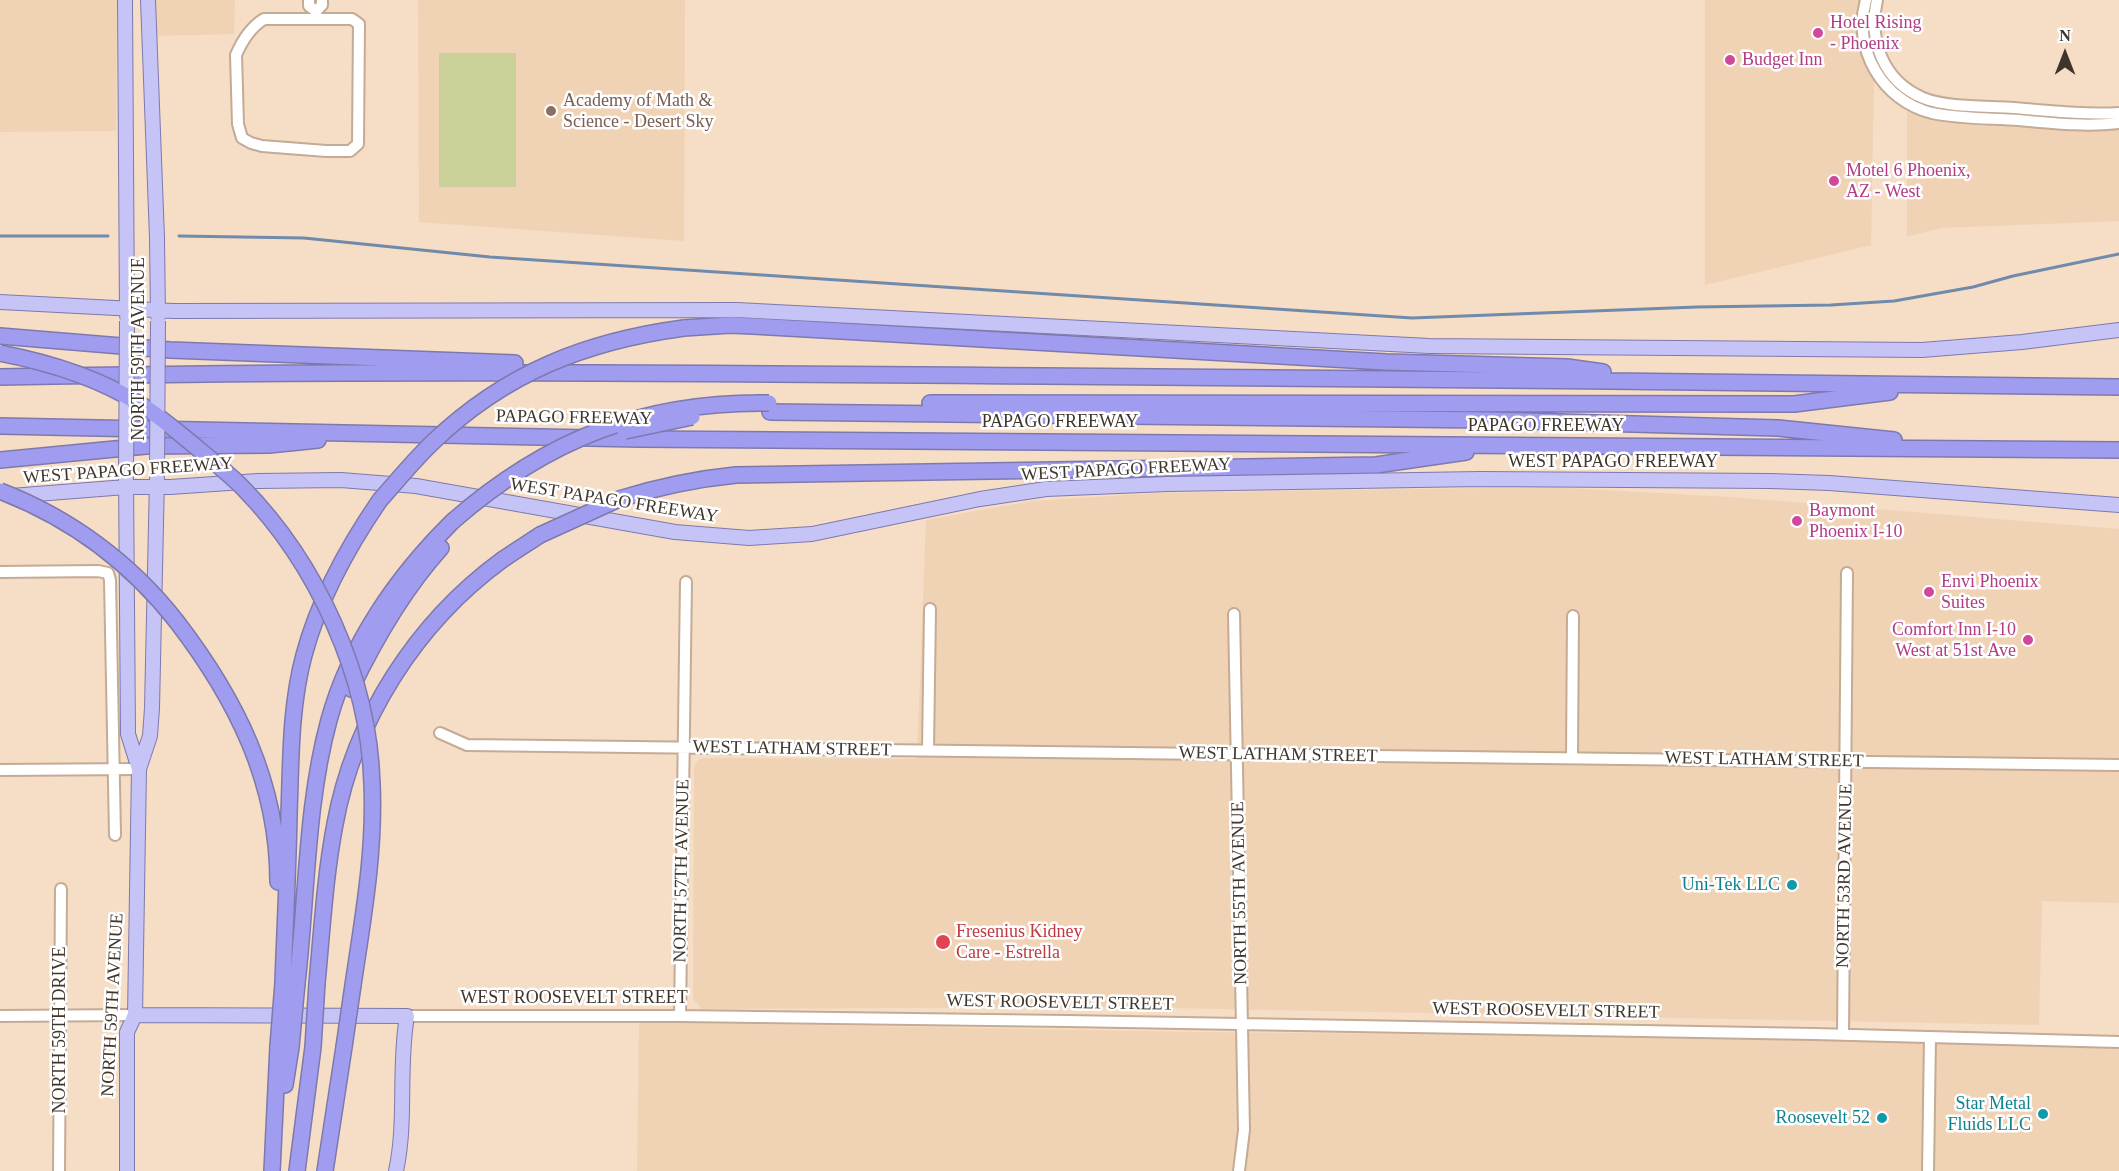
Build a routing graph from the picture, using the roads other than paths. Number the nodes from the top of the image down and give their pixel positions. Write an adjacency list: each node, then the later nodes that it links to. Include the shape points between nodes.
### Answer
1 (125, 0): 12 (main road, NORTH 59TH AVENUE)
2 (148, 0): 13 (main road, NORTH 59TH AVENUE)
3 (309, 0): 7 (street)
4 (322, 0): 7 (street)
5 (1866, 0): 8 (street, via 1862,30 1867,54)
6 (1877, 0): 8 (street, via 1873,32)
7 (316, 15): 7 (street, via 352,19 359,24 358,144 350,151 326,151 251,143 242,138 238,124 239,48 256,23 264,19)
8 (1878, 66): 9 (street, via 1911,92 1939,102); 10 (street, via 1880,80 1902,99 1933,113 2071,124)
9 (2119, 112)
10 (2119, 123)
11 (0, 302): 12 (main road)
12 (127, 315): 13 (main road); 30 (main road, NORTH 59TH AVENUE, bridge)
13 (158, 315): 14 (main road, via 173,311 737,310 1429,346 1785,350 1949,349); 29 (main road, NORTH 59TH AVENUE, bridge)
14 (2119, 330)
15 (0, 336): 17 (highway, via 276,356)
16 (0, 353): 67 (highway, bridge, via 98,383 139,403 213,461 243,489 301,564 343,649 366,730 373,811 370,863)
17 (776, 373): 18 (highway, via 190,373); 19 (highway)
18 (0, 377)
19 (1654, 381): 20 (highway); 52 (highway, bridge, via 1567,367 1386,363 730,325 619,339 537,369 463,415 431,443 380,500 329,587 297,684 290,769)
20 (1949, 385): 21 (highway); 22 (highway, via 1794,404)
21 (2119, 387)
22 (770, 407): 26 (highway, via 1778,428); 52 (highway, bridge, via 648,425 576,450 501,493 419,557 358,645 329,719 313,804)
23 (0, 426): 24 (highway, PAPAGO FREEWAY)
24 (377, 433): 25 (highway, PAPAGO FREEWAY, via 649,439); 28 (highway, via 269,445 146,446)
25 (1520, 445): 26 (highway, PAPAGO FREEWAY); 52 (highway, bridge, via 1376,465 736,475 679,483 619,499 540,535 502,561 429,628 398,671 375,707 349,770)
26 (1990, 449): 27 (highway, PAPAGO FREEWAY)
27 (2119, 450)
28 (0, 460)
29 (158, 486): 30 (main road, WEST PAPAGO FREEWAY); 33 (main road, WEST PAPAGO FREEWAY, via 295,479 379,483 452,492 675,532 749,538 812,534 1046,489 1167,484 1480,479 1771,481); 48 (main road, NORTH 59TH AVENUE, via 150,736)
30 (126, 487): 32 (main road, WEST PAPAGO FREEWAY); 48 (main road, NORTH 59TH AVENUE, via 128,734)
31 (0, 491): 52 (highway, bridge, via 56,518 136,575 160,600 219,681 252,748 270,806)
32 (0, 497)
33 (2119, 505)
34 (0, 572): 47 (street, via 108,573)
35 (1847, 573): 45 (street, NORTH 53RD AVENUE)
36 (686, 582): 41 (street, NORTH 57TH AVENUE)
37 (930, 609): 42 (street)
38 (1234, 614): 43 (street, NORTH 55TH AVENUE)
39 (1574, 616): 44 (street)
40 (440, 733): 41 (street, WEST LATHAM STREET, via 467,745)
41 (684, 747): 42 (street, WEST LATHAM STREET); 57 (street, NORTH 57TH AVENUE)
42 (928, 750): 43 (street, WEST LATHAM STREET)
43 (1236, 754): 44 (street, WEST LATHAM STREET); 58 (street, NORTH 55TH AVENUE)
44 (1572, 758): 45 (street, WEST LATHAM STREET)
45 (1846, 761): 46 (street, WEST LATHAM STREET); 59 (street, NORTH 53RD AVENUE)
46 (2119, 765)
47 (114, 769): 48 (street); 49 (street); 50 (street)
48 (139, 769): 54 (main road, NORTH 59TH AVENUE)
49 (0, 770)
50 (115, 835)
51 (61, 889): 53 (street, NORTH 59TH DRIVE)
52 (296, 984): 62 (highway, bridge); 62 (highway, bridge); 62 (highway)
53 (60, 1015): 54 (street, WEST ROOSEVELT STREET); 55 (street, WEST ROOSEVELT STREET); 65 (street, NORTH 59TH DRIVE)
54 (135, 1015): 56 (main road, WEST ROOSEVELT STREET); 66 (main road, NORTH 59TH AVENUE, via 127,1032)
55 (0, 1016)
56 (407, 1016): 57 (street, WEST ROOSEVELT STREET); 68 (main road)
57 (680, 1016): 58 (street, WEST ROOSEVELT STREET)
58 (1243, 1024): 59 (street, WEST ROOSEVELT STREET); 69 (street, NORTH 55TH AVENUE, via 1244,1130)
59 (1843, 1034): 60 (street, WEST ROOSEVELT STREET)
60 (1930, 1038): 61 (street, WEST ROOSEVELT STREET); 70 (street)
61 (2119, 1042)
62 (291, 1046): 63 (highway); 63 (highway); 64 (highway)
63 (272, 1165)
64 (297, 1166)
65 (60, 1171)
66 (127, 1171)
67 (325, 1171)
68 (396, 1171)
69 (1239, 1171)
70 (1929, 1171)

